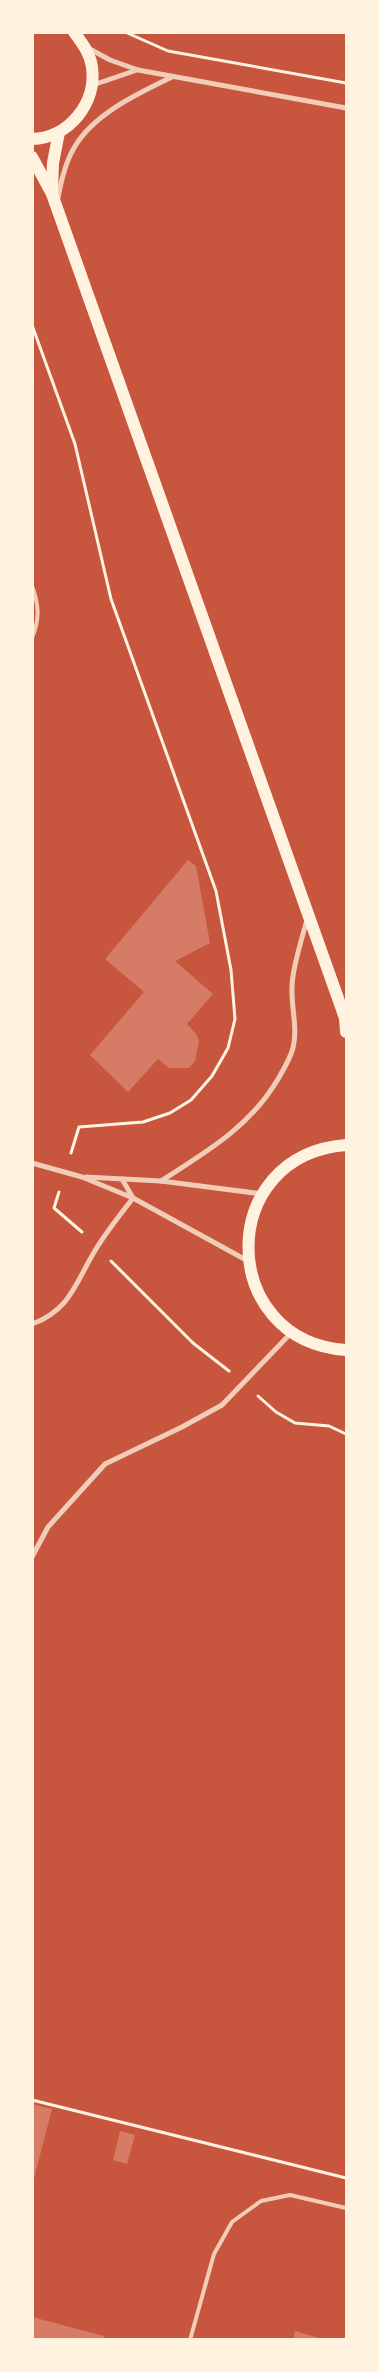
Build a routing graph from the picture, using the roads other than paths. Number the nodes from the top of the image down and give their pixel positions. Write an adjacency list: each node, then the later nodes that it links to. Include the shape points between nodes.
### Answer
1 (74, 32): 2 (main road)
2 (85, 46): 3 (street); 5 (main road, via 92,66)
3 (138, 70): 4 (street); 5 (street)
4 (173, 76): 6 (street); 11 (street, via 112,109 74,147 63,174)
5 (92, 86): 7 (main road, via 86,105 74,121)
6 (346, 108)
7 (58, 132): 8 (main road); 10 (main road)
8 (32, 139)
9 (32, 157): 10 (main road)
10 (52, 194): 11 (main road)
11 (56, 207): 14 (main road)
12 (32, 586): 13 (lane, via 38,604 38,624)
13 (32, 638)
14 (308, 917): 15 (main road, via 345,1018); 20 (street, via 292,986 296,1027 287,1064 258,1109 240,1126 226,1139)
15 (346, 1032)
16 (346, 1145): 21 (main road, via 307,1154 287,1166)
17 (32, 1163): 18 (street)
18 (82, 1177): 19 (street); 22 (street)
19 (122, 1179): 20 (street); 22 (street)
20 (161, 1181): 21 (street)
21 (262, 1194): 23 (main road, via 251,1222)
22 (133, 1198): 23 (street); 24 (street, via 97,1247 75,1291 49,1318)
23 (248, 1261): 25 (main road, via 262,1300 275,1318)
24 (32, 1324)
25 (292, 1332): 26 (main road, via 311,1342); 27 (street, via 222,1404 105,1464 48,1527)
26 (346, 1350)
27 (32, 1557)
28 (346, 2208): 29 (lane, via 290,2195 261,2200 232,2222 214,2254)
29 (190, 2340)

